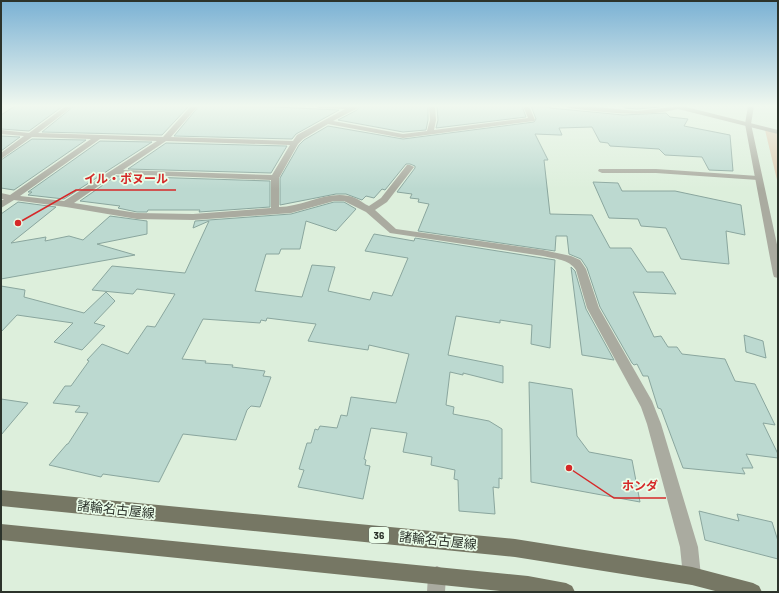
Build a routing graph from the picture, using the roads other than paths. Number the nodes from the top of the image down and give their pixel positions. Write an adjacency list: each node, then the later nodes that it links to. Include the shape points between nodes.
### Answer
1 (18, 134): 7 (street)
2 (170, 134): 9 (street)
3 (306, 134): 10 (street)
4 (390, 134): 5 (street, via 403,136)
5 (419, 134)
6 (750, 134): 16 (street)
7 (31, 135): 8 (street); 11 (street)
8 (100, 136): 9 (street); 18 (street)
9 (165, 139): 10 (street); 14 (street)
10 (295, 143): 15 (street)
11 (1, 157)
12 (410, 167): 22 (street, via 384,200)
13 (602, 171): 16 (street, via 656,171)
14 (114, 172): 15 (street); 19 (street)
15 (275, 178): 21 (street)
16 (758, 178): 23 (street)
17 (1, 196): 18 (street)
18 (12, 198): 19 (street); 20 (street)
19 (66, 204): 21 (street, via 137,216 193,217)
20 (1, 205)
21 (276, 210): 22 (street, via 291,210 334,198 352,200)
22 (369, 210): 26 (street, via 393,231 544,253 576,262 583,274 593,308 647,405 689,547)
23 (778, 274)
24 (1, 498): 26 (main road, 諸輪名古屋線 / 36, via 514,548)
25 (1, 532): 27 (main road)
26 (692, 576): 29 (main road, 諸輪名古屋線 / 36)
27 (437, 583): 28 (main road, via 528,585)
28 (566, 592)
29 (753, 592)

